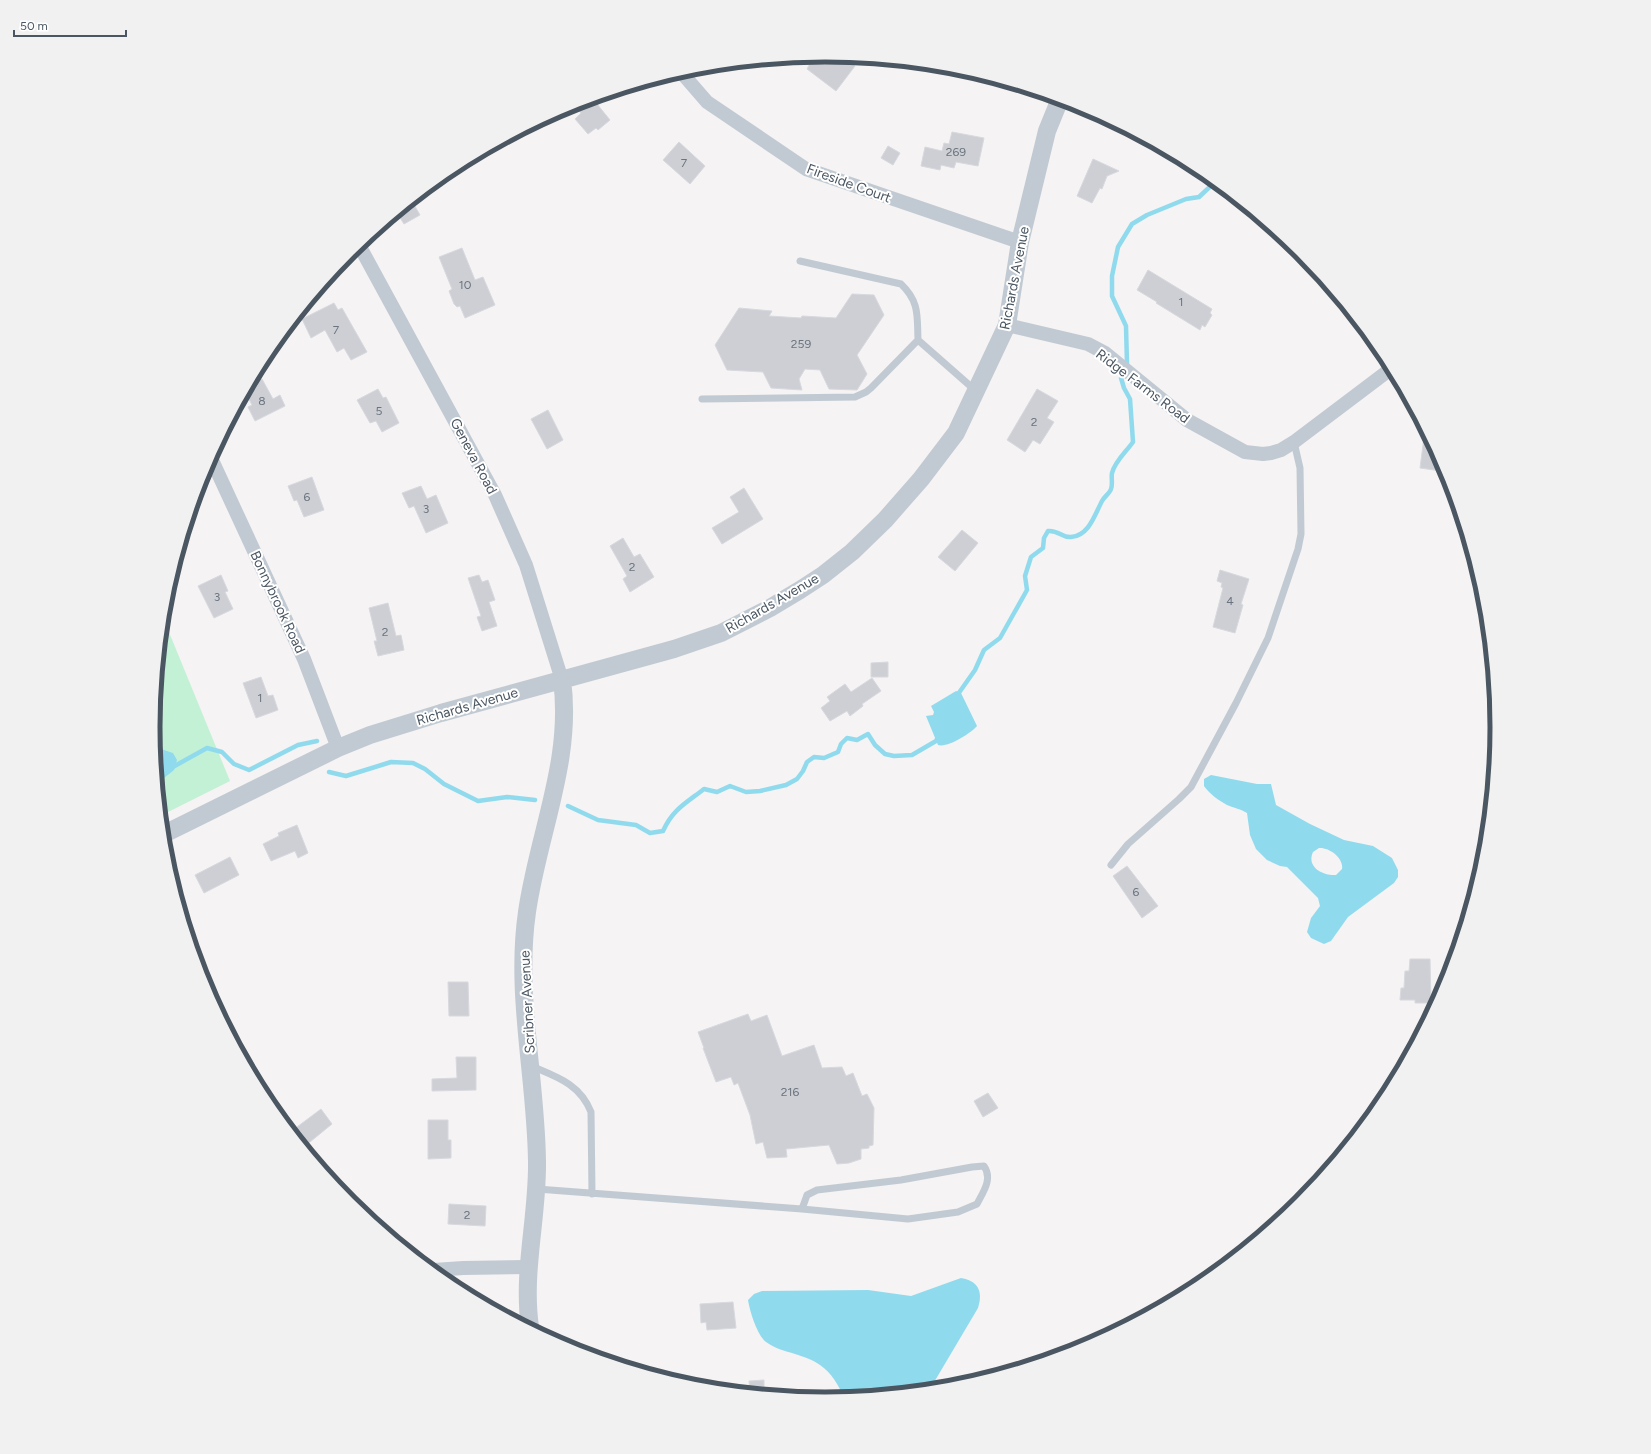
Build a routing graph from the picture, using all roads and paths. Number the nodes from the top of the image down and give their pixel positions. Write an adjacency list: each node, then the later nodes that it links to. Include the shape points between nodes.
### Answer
1 (686, 77): 3 (street, Fireside Court, via 707,102 806,169)
2 (1058, 104): 3 (street, Richards Avenue, via 1047,131)
3 (1020, 242): 6 (street, Richards Avenue)
4 (362, 250): 13 (street, Geneva Road, via 495,495 526,565)
5 (800, 261): 7 (lane, via 901,284 909,291 915,304)
6 (1007, 325): 9 (street, Richards Avenue); 11 (street, Ridge Farms Road, via 1088,344 1105,353 1187,420 1245,452 1271,453)
7 (918, 340): 9 (lane); 10 (lane, via 872,388 855,397)
8 (1387, 372): 11 (street, Ridge Farms Road)
9 (976, 391): 13 (street, Richards Avenue, via 956,433 921,479 885,520 852,552 823,575 770,608 721,633 674,649)
10 (702, 399)
11 (1294, 442): 16 (lane, via 1300,468 1301,534 1268,638 1236,704 1191,786 1128,844)
12 (214, 465): 14 (street, Bonnybrook Road, via 304,659)
13 (562, 680): 14 (street, Richards Avenue, via 399,725); 17 (street, Scribner Avenue, via 565,701 562,748 527,911 524,937)
14 (338, 748): 15 (street, Richards Avenue)
15 (169, 832)
16 (1111, 864)
17 (530, 1065): 18 (street, Scribner Avenue); 19 (lane, via 573,1086 582,1096 590,1112)
18 (537, 1189): 19 (lane); 21 (street, Scribner Avenue)
19 (592, 1194): 20 (lane)
20 (802, 1209): 20 (lane, via 908,1219 958,1212 977,1204 987,1184 988,1172 984,1166 972,1167 901,1180 817,1190 807,1195)
21 (529, 1267): 22 (street); 23 (street, Scribner Avenue, via 527,1298)
22 (441, 1269)
23 (530, 1322)

